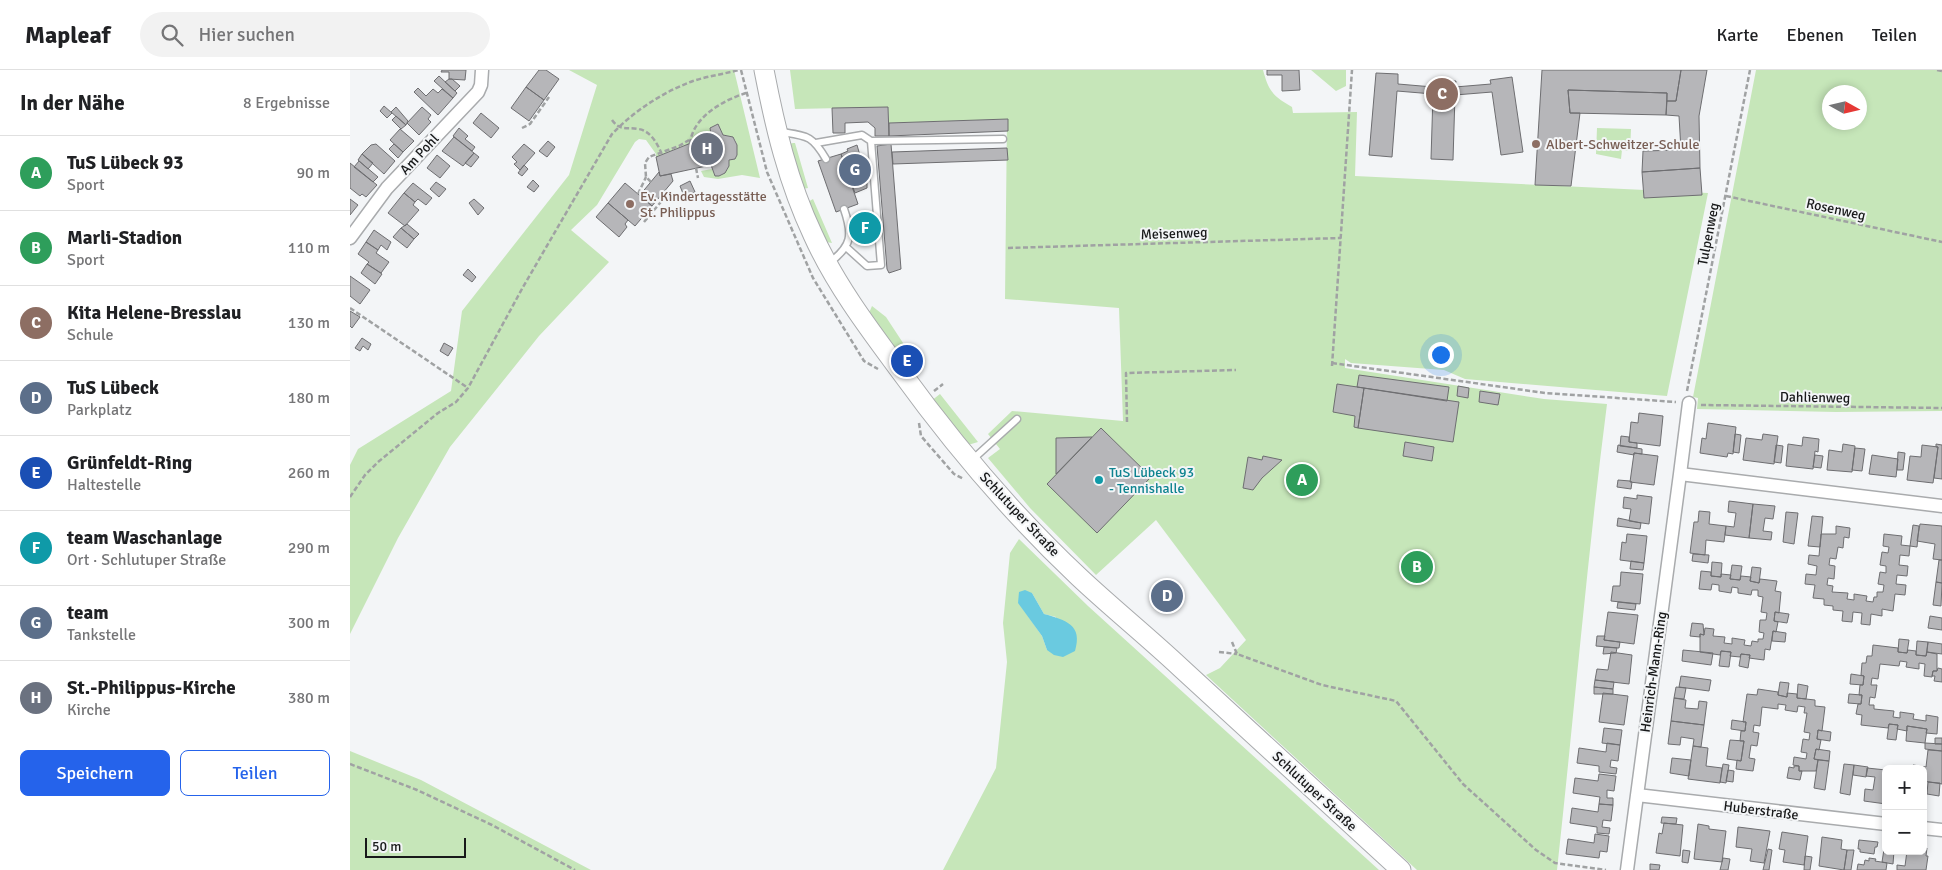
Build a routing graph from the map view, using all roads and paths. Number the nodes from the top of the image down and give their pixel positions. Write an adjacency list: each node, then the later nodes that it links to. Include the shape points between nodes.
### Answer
1 (482, 70): 31 (street, Am Pohl, via 478,92 393,182)
2 (740, 70): 8 (path); 11 (path, via 694,81 673,90 643,107)
3 (764, 70): 13 (main road, Schlutuper Straße)
4 (1352, 70): 32 (path)
5 (1750, 70): 26 (path, Tulpenweg)
6 (1938, 70): 7 (path)
7 (1942, 71)
8 (746, 93): 14 (path, via 717,106); 28 (path)
9 (549, 97): 12 (path, via 530,124)
10 (612, 120): 11 (path)
11 (619, 127): 19 (path, via 643,130 657,143); 39 (path, via 604,147 523,287)
12 (522, 128)
13 (776, 132): 17 (lane); 36 (main road, Schlutuper Straße, via 799,204)
14 (690, 139): 18 (path); 19 (path)
15 (1003, 139): 16 (lane)
16 (871, 141): 17 (lane, via 862,135); 34 (lane, via 881,265 867,266)
17 (816, 142): 20 (lane)
18 (690, 144)
19 (662, 153): 22 (path, via 647,159)
20 (826, 159)
21 (696, 168): 23 (path)
22 (646, 177): 24 (path); 25 (path)
23 (698, 178)
24 (651, 182)
25 (638, 194)
26 (1726, 196): 33 (path, Rosenweg); 40 (path, Tulpenweg, via 1687,392)
27 (666, 197): 30 (path)
28 (780, 204)
29 (844, 209): 34 (lane, via 850,237)
30 (644, 222)
31 (350, 238)
32 (1341, 238): 35 (path, Meisenweg); 40 (path, Dahlienweg, via 1332,364 1545,393)
33 (1942, 242)
34 (846, 247): 36 (lane)
35 (1008, 248)
36 (828, 264): 44 (main road, Schlutuper Straße, via 890,357)
37 (350, 308): 39 (path)
38 (1236, 370): 43 (path, via 1126,373)
39 (468, 388): 46 (path, via 455,402 378,462)
40 (1689, 402): 41 (path, Dahlienweg, via 1698,405); 45 (street, Heinrich-Mann-Ring)
41 (1942, 408)
42 (1017, 419): 44 (lane)
43 (1127, 422)
44 (971, 461): 57 (main road, Schlutuper Straße, via 1079,577)
45 (1680, 474): 47 (street); 52 (street, Heinrich-Mann-Ring)
46 (350, 498)
47 (1942, 506)
48 (1232, 642): 50 (path)
49 (1219, 652): 50 (path)
50 (1237, 654): 58 (path, via 1322,685 1396,701 1463,784 1536,850 1555,863)
51 (350, 764): 56 (path, via 417,790 492,825)
52 (1637, 795): 53 (street, Huberstraße); 59 (street, Heinrich-Mann-Ring)
53 (1882, 824)
54 (1927, 828): 55 (street)
55 (1942, 830)
56 (575, 870)
57 (1401, 870)
58 (1606, 870)
59 (1627, 870)

